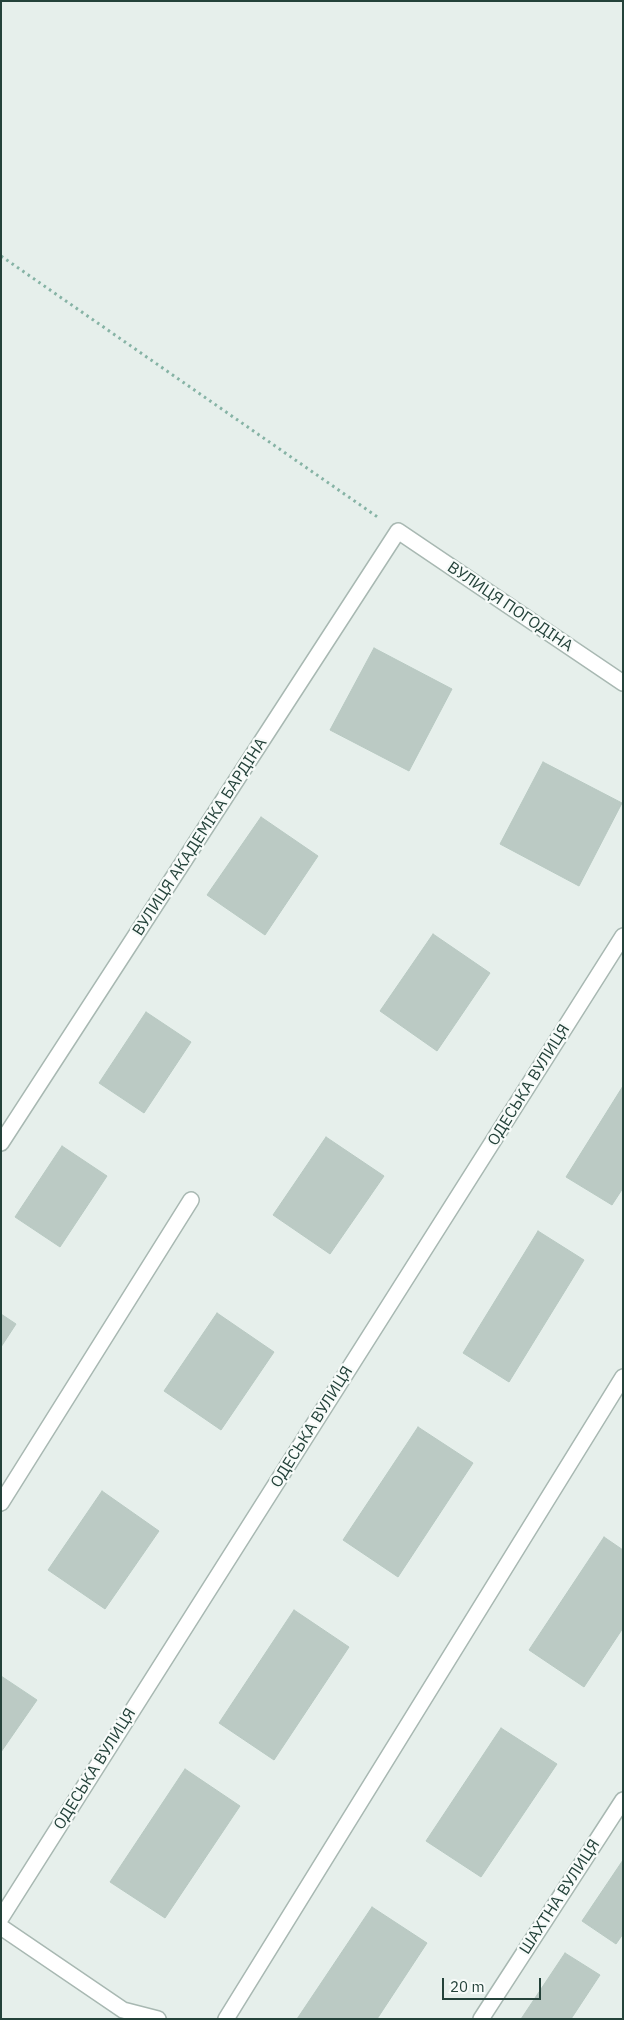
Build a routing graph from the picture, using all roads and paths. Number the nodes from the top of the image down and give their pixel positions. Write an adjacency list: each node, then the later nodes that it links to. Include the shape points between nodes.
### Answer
1 (1, 256): 2 (path)
2 (398, 531): 3 (street, ВУЛИЦЯ ПОГОДІНА); 5 (street, ВУЛИЦЯ АКАДЕМІКА БАРДІНА)
3 (623, 683)
4 (623, 936): 10 (street, ОДЕСЬКА ВУЛИЦЯ)
5 (1, 1142)
6 (191, 1200): 8 (street)
7 (623, 1377): 13 (street)
8 (1, 1504)
9 (623, 1800): 14 (street, ШАХТНА ВУЛИЦЯ)
10 (1, 1918)
11 (1, 1927): 12 (street, via 123,2010)
12 (158, 2019)
13 (226, 2019)
14 (481, 2019)

